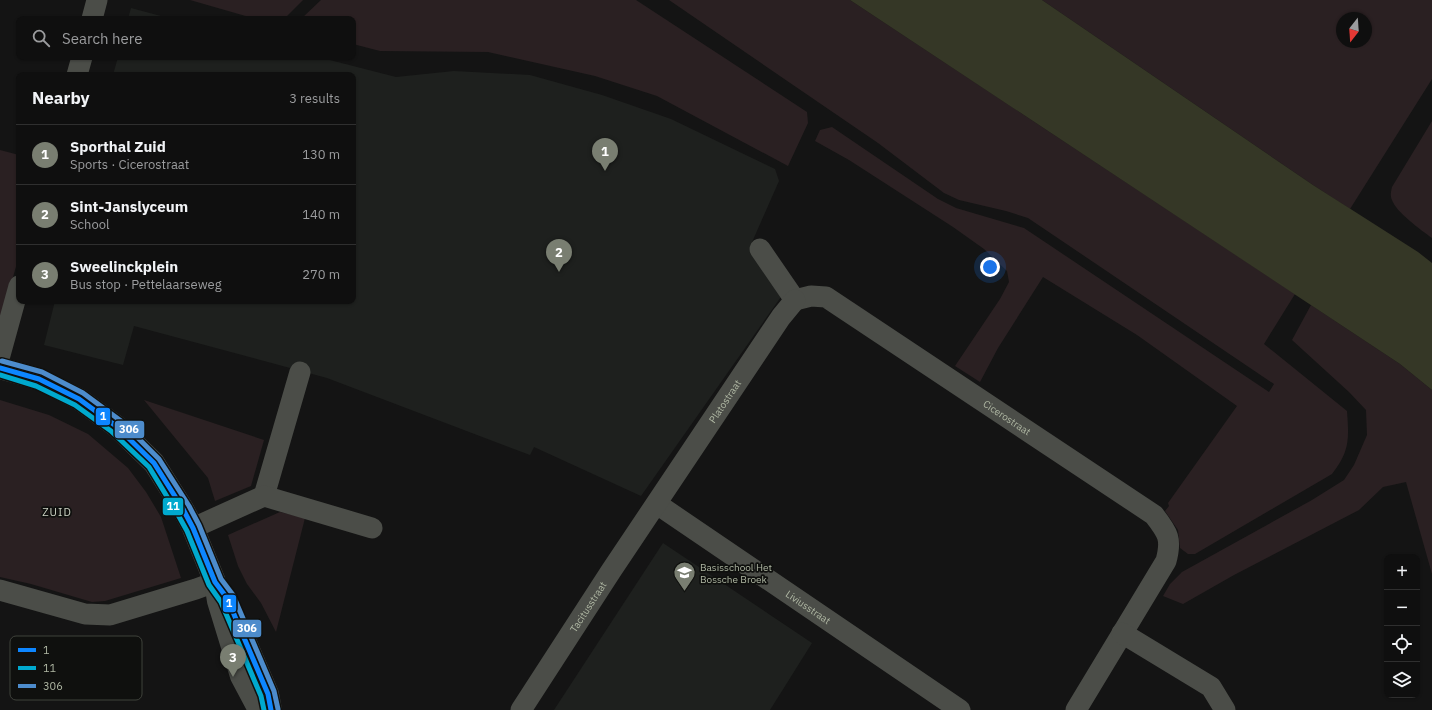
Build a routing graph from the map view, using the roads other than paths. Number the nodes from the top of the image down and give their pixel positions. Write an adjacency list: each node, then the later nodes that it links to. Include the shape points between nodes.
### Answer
1 (97, 0): 2 (street)
2 (93, 16)
3 (81, 60): 4 (street)
4 (78, 72)
5 (760, 249): 7 (street)
6 (16, 297): 8 (street)
7 (795, 300): 12 (street, Platostraat); 17 (street, Cicerostraat, via 811,296 826,297 1154,515 1166,530 1170,547 1166,561)
8 (0, 355)
9 (0, 368): 13 (street, via 39,379 79,399 116,426 154,463)
10 (300, 372): 11 (street)
11 (264, 496): 13 (street); 14 (street)
12 (657, 504): 20 (street, Tacitusstraat); 21 (street, Liviusstraat)
13 (193, 528): 15 (street)
14 (372, 528)
15 (215, 582): 16 (street, via 110,615 85,614); 18 (street, via 218,601 241,676); 19 (street, via 227,598 268,694)
16 (0, 590)
17 (1122, 633): 22 (street, Cicerostraat); 23 (street, via 1211,687)
18 (259, 710)
19 (271, 710)
20 (521, 710)
21 (960, 710)
22 (1076, 710)
23 (1225, 710)

